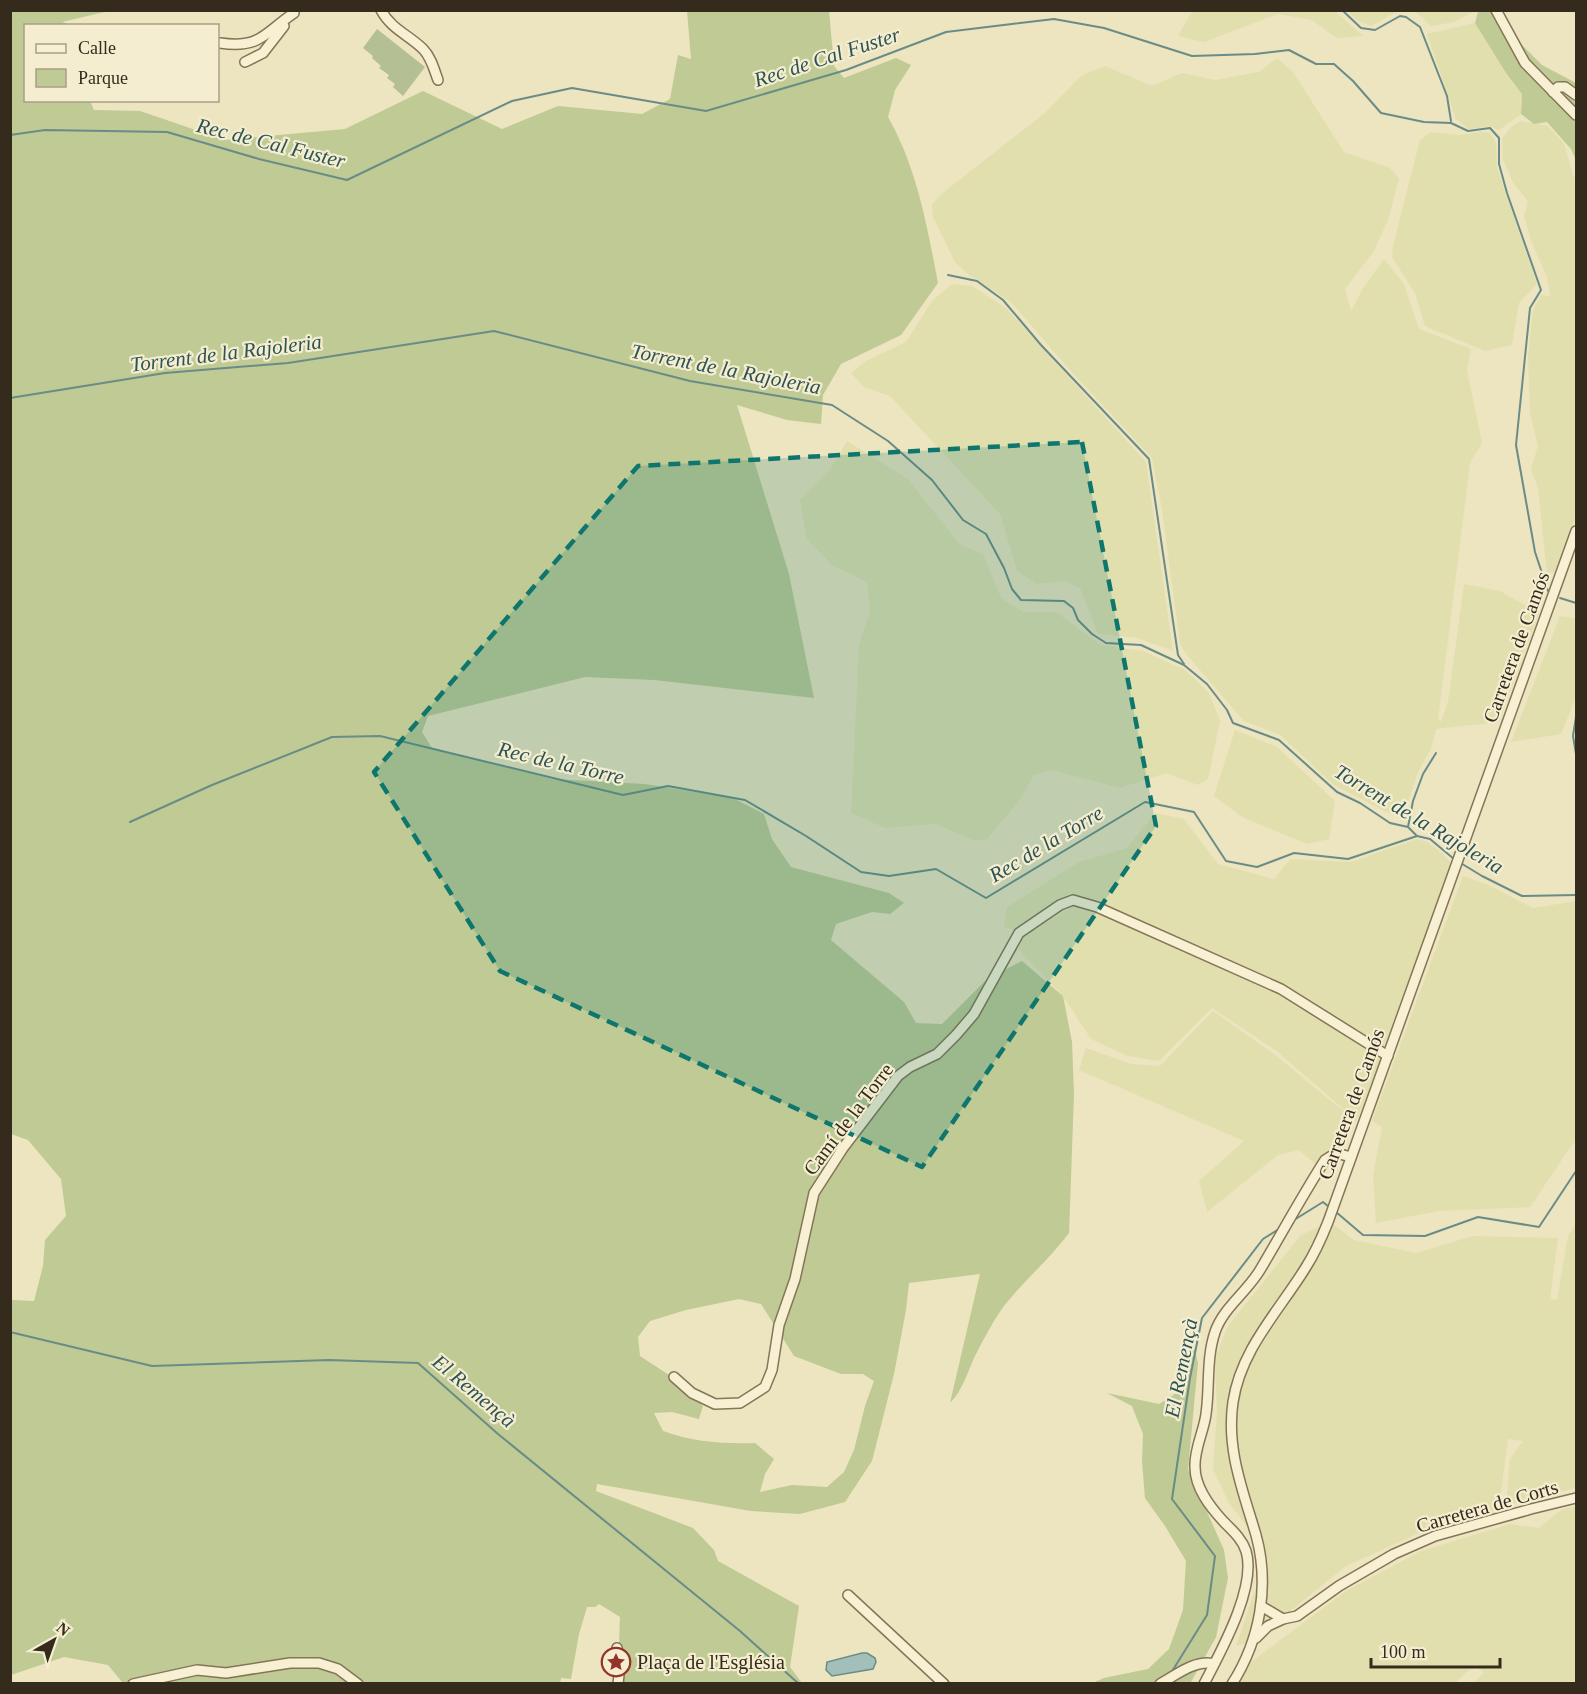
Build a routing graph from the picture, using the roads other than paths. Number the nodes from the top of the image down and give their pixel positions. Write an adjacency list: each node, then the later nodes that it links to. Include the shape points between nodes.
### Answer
1 (381, 10): 6 (street, via 387,22 424,50)
2 (1496, 10): 7 (street, via 1525,63)
3 (296, 12): 4 (street, via 267,36 245,45); 5 (street, via 263,53)
4 (219, 43)
5 (245, 62)
6 (438, 80)
7 (1553, 92): 8 (street, via 1565,87); 9 (street)
8 (1576, 95)
9 (1576, 115)
10 (1576, 531): 11 (street, Carretera de Camós)
11 (1388, 1056): 12 (street, Carretera de Camós); 13 (street, Camí de la Torre, via 1281,989 1097,907 1073,900 1060,905 1019,933 974,1014 936,1054 898,1077 814,1193 765,1387 740,1403 715,1404 692,1393)
12 (1351, 1157): 16 (street, Carretera de Camós, via 1328,1222 1307,1266 1250,1350 1233,1402 1233,1451 1262,1575); 21 (street, via 1330,1155 1255,1278 1217,1325 1209,1355 1206,1413 1196,1474 1208,1503 1241,1542 1248,1563 1237,1614)
13 (674, 1377)
14 (1576, 1498): 17 (street, Carretera de Corts, via 1435,1536 1394,1554 1297,1616)
15 (848, 1595): 25 (street)
16 (1260, 1611): 17 (street); 18 (street); 19 (street, Carretera de Camós)
17 (1283, 1619): 18 (street, Carretera de Corts)
18 (1272, 1623): 19 (street, Carretera de Corts)
19 (1254, 1640): 28 (street, Carretera de Camós)
20 (617, 1648): 24 (street)
21 (1214, 1664): 26 (street, via 1206,1661); 27 (street)
22 (133, 1683): 23 (street, via 197,1670 226,1673 290,1663 319,1663 338,1669)
23 (358, 1683)
24 (618, 1683)
25 (944, 1683)
26 (1160, 1683)
27 (1204, 1683)
28 (1232, 1683)

